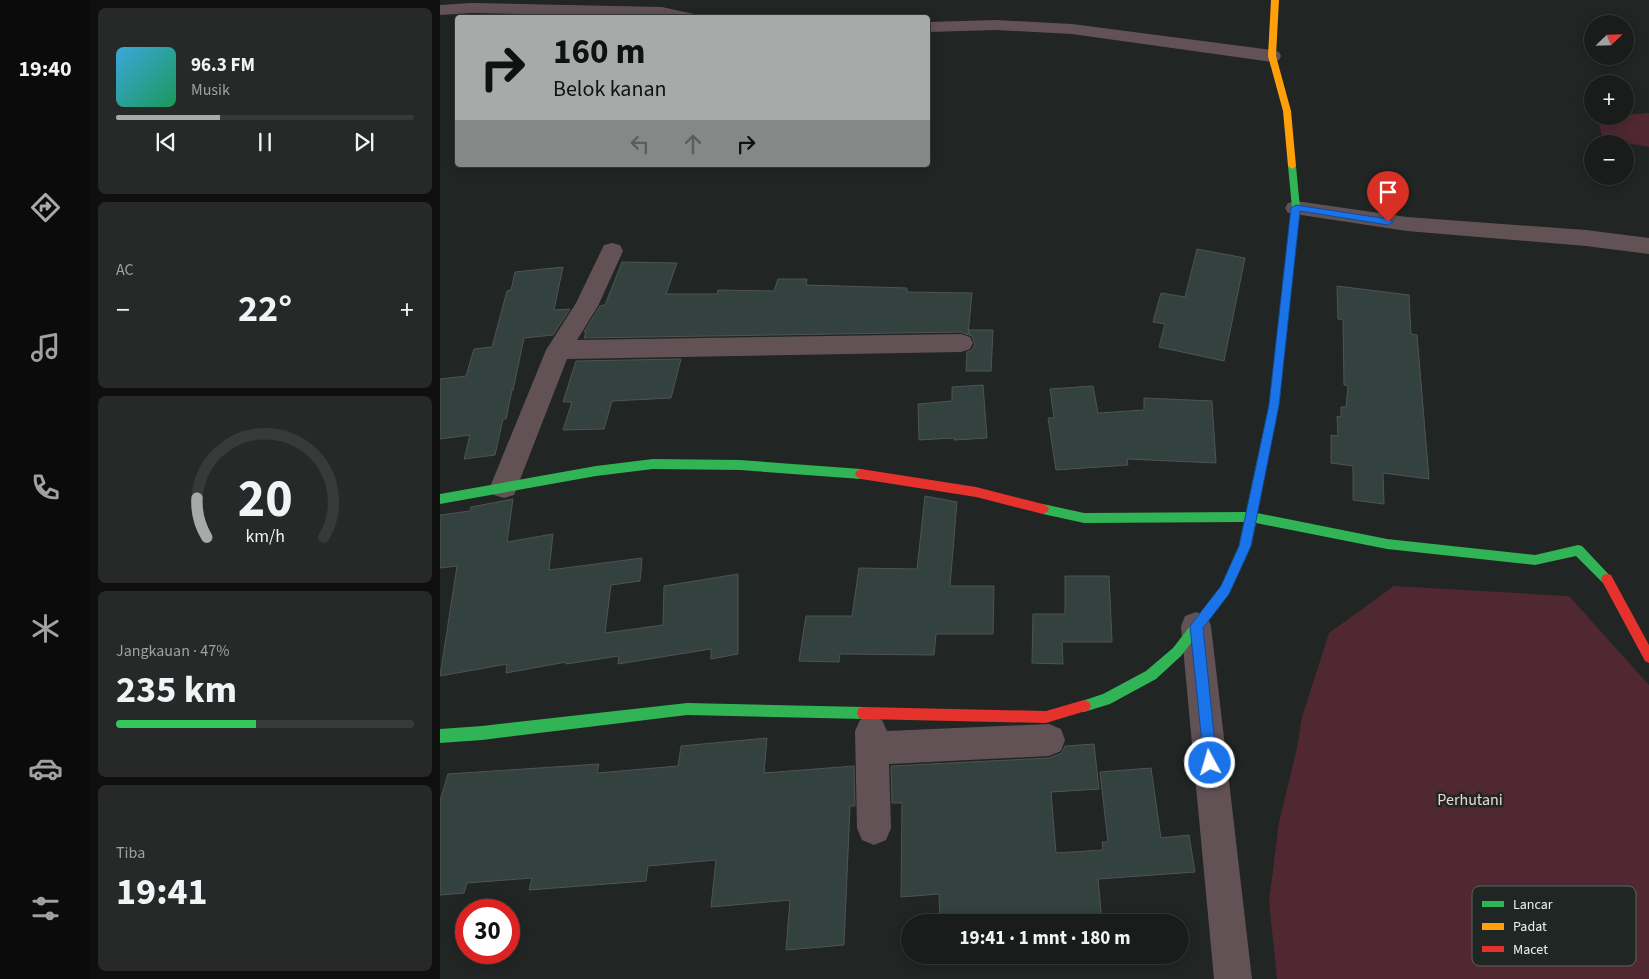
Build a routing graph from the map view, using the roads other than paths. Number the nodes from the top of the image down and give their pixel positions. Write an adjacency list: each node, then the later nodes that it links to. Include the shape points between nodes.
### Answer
1 (1275, 0): 5 (main road)
2 (440, 10): 3 (street, via 662,12)
3 (675, 15)
4 (930, 26): 5 (street, via 1072,29)
5 (1272, 56): 6 (main road, via 1287,111)
6 (1296, 208): 7 (street, via 1406,224); 13 (main road, via 1274,405)
7 (1649, 246)
8 (612, 251): 10 (street, via 586,306)
9 (961, 343): 10 (street)
10 (558, 350): 11 (street)
11 (504, 487): 12 (main road); 13 (main road, via 653,464 740,465 836,471 921,482 1084,518)
12 (440, 499)
13 (1251, 517): 14 (main road, via 1245,546 1225,590); 15 (main road, via 1387,544 1535,560 1578,550 1605,575)
14 (1196, 626): 16 (main road, via 1177,652 1151,675 1105,700 1046,718); 21 (street)
15 (1649, 657)
16 (871, 712): 17 (main road, via 687,709); 19 (street)
17 (440, 736)
18 (1049, 740): 19 (street)
19 (871, 748): 20 (street)
20 (874, 828)
21 (1233, 979)

